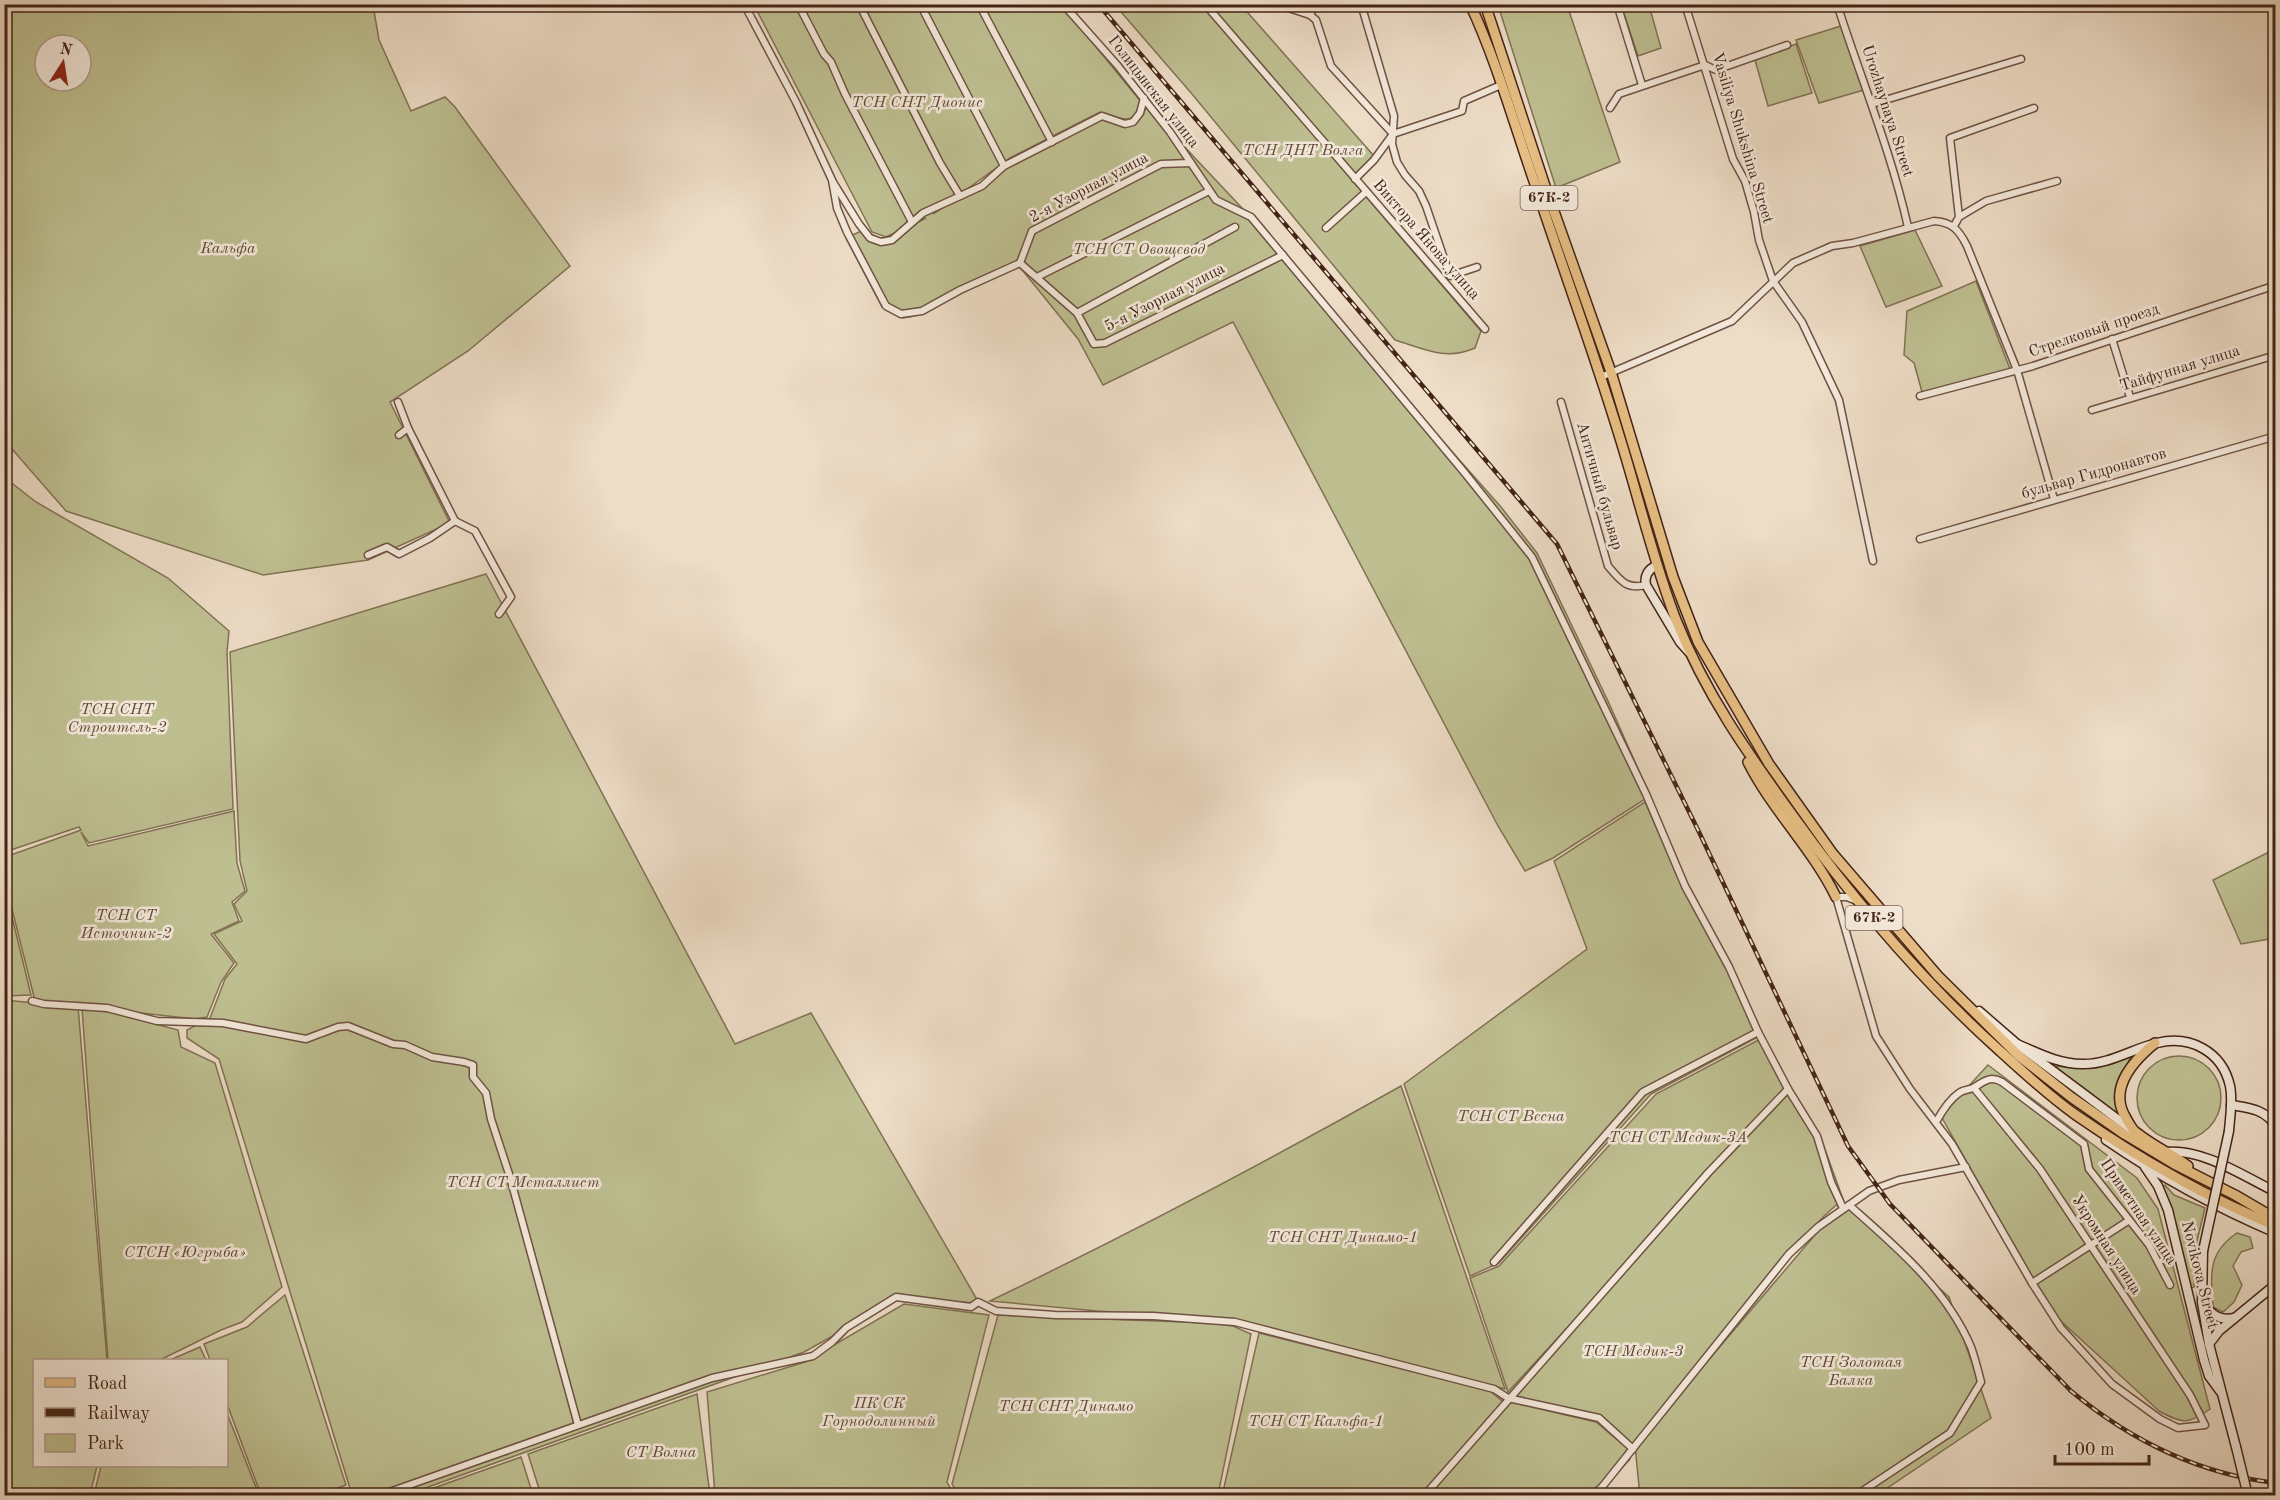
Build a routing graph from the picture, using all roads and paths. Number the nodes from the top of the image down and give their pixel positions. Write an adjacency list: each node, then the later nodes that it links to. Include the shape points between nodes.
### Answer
1 (744, 4): 32 (street)
2 (798, 4): 38 (street)
3 (859, 4): 36 (street)
4 (920, 4): 30 (street)
5 (979, 4): 28 (street)
6 (1063, 4): 23 (street, Голицынская улица)
7 (1205, 4): 31 (street, Виктора Янова улица)
8 (1276, 4): 17 (street)
9 (1315, 4): 17 (street)
10 (1361, 4): 27 (street, via 1394,116)
11 (1470, 4): 21 (main road, 67К-2)
12 (1485, 4): 54 (main road, 67К-2)
13 (1617, 4): 22 (street)
14 (1685, 4): 20 (street, Vasiliya Shukshina Street)
15 (1847, 4): 16 (street)
16 (1838, 6): 24 (street, Urozhaynaya Street)
17 (1310, 15): 27 (street, via 1316,20 1331,66)
18 (1787, 45): 20 (street, via 1716,70)
19 (2021, 59): 24 (street)
20 (1705, 65): 22 (street); 47 (street, Vasiliya Shukshina Street, via 1733,159 1745,181)
21 (1501, 85): 27 (street, via 1464,101 1462,111); 55 (main road, 67К-2)
22 (1642, 85): 25 (street, via 1619,94)
23 (1144, 98): 28 (street, via 1133,122 1125,124 1102,116); 29 (street, Голицынская улица)
24 (1872, 104): 41 (street, Urozhaynaya Street)
25 (1610, 108)
26 (2034, 108): 37 (street, via 1950,138)
27 (1393, 134): 31 (street); 45 (street, via 1397,162 1426,206 1447,272 1454,276)
28 (1052, 142): 30 (street)
29 (1191, 163): 34 (street, Голицынская улица); 44 (street, 2-я Узорная улица, via 1161,164 1032,231)
30 (1004, 166): 36 (street, via 982,186)
31 (1355, 179): 35 (street, Виктора Янова улица)
32 (832, 180): 38 (street, via 870,238 892,240); 44 (street, via 847,232 885,306 901,314 922,311)
33 (2057, 181): 37 (street, via 1986,201)
34 (1209, 191): 43 (street, Голицынская улица, via 1215,200 1251,217); 46 (street)
35 (1366, 192): 42 (street); 50 (street, Виктора Янова улица)
36 (960, 196): 38 (street)
37 (1959, 217): 39 (street)
38 (912, 222)
39 (1954, 226): 41 (street, via 1934,221); 53 (street, via 1967,246)
40 (1235, 227): 49 (street)
41 (1908, 227): 47 (street, via 1832,246 1793,263)
42 (1326, 228)
43 (1283, 255): 49 (street, 5-я Узорная улица, via 1105,343 1094,344); 79 (street, via 1532,557 1646,794 1685,886 1730,968)
44 (1020, 263): 46 (street, 5-я Узорная улица)
45 (1477, 267)
46 (1037, 278): 49 (street, 5-я Узорная улица)
47 (1773, 280): 54 (street, via 1732,321); 68 (street, Vasiliya Shukshina Street, via 1802,322 1839,400)
48 (2276, 285): 51 (street, Стрелковый проезд)
49 (1077, 313)
50 (1485, 329)
51 (2112, 339): 53 (street, Стрелковый проезд); 57 (street)
52 (2276, 355): 57 (street, Тайфунная улица)
53 (2017, 370): 56 (street, Стрелковый проезд); 64 (street)
54 (1611, 372): 55 (street); 70 (main road, 67К-2)
55 (1600, 377): 69 (main road, 67К-2)
56 (1920, 396)
57 (2130, 397): 60 (street, Тайфунная улица)
58 (398, 402): 61 (street)
59 (1561, 402): 71 (street, Античный бульвар, via 1608,566 1621,582 1635,588)
60 (2092, 410)
61 (408, 428): 62 (street); 65 (street)
62 (399, 435)
63 (2276, 436): 64 (street, бульвар Гидронавтов)
64 (2055, 499): 66 (street, бульвар Гидронавтов)
65 (455, 521): 67 (street, via 399,554 387,547); 72 (street, via 476,531 511,597)
66 (1920, 538)
67 (368, 555)
68 (1873, 561)
69 (1656, 566): 70 (main road, via 1663,566); 71 (main road, via 1646,576); 73 (main road, 67К-2)
70 (1673, 577): 77 (main road, 67К-2, via 1698,642 1769,764 1833,854)
71 (1646, 585): 73 (main road)
72 (499, 614)
73 (1690, 654): 74 (main road, 67К-2)
74 (1742, 745): 75 (main road, via 1761,788 1802,842); 76 (main road, 67К-2)
75 (1836, 897): 76 (street); 86 (street, via 1876,1036)
76 (1860, 902): 85 (main road, 67К-2, via 1930,985)
77 (1954, 992): 81 (main road); 92 (main road, 67К-2, via 2019,1056 2071,1097 2134,1140)
78 (32, 1001): 109 (street, via 107,1008 157,1020 224,1023 306,1039 348,1026 432,1058 473,1065 473,1077 486,1093)
79 (1758, 1032): 83 (street); 100 (street, via 1643,1092)
80 (2155, 1043): 81 (main road, Novikova Street, via 2117,1058 2084,1064 2046,1057); 84 (main road, Novikova Street, via 2176,1040 2213,1054 2225,1070); 88 (main road, via 2134,1062 2122,1085 2122,1112)
81 (2017, 1044): 88 (main road)
82 (1974, 1088): 86 (street, via 1952,1099); 96 (street, Приметная улица, via 1994,1078 2084,1144 2089,1169); 99 (street, Укромная улица, via 2040,1169)
83 (1788, 1089): 94 (street, via 1816,1136 1831,1182); 108 (street)
84 (2231, 1105): 87 (main road, via 2257,1110); 104 (main road, Novikova Street, bridge, via 2203,1251)
85 (2073, 1113): 91 (main road); 97 (main road, 67К-2, via 2184,1181)
86 (1936, 1122): 90 (street)
87 (2276, 1127)
88 (2135, 1132): 89 (main road)
89 (2166, 1152): 92 (main road); 93 (main road, via 2198,1154)
90 (1966, 1167): 94 (street, via 1888,1184); 101 (street)
91 (2145, 1167): 98 (main road, via 2225,1211); 107 (main road, Novikova Street, via 2168,1210 2204,1360)
92 (2204, 1179): 95 (main road, 67К-2)
93 (2276, 1192)
94 (1846, 1206): 110 (street, via 1789,1254); 114 (street, via 1906,1254 1952,1311 1971,1347 1981,1382 1950,1434)
95 (2276, 1219)
96 (2128, 1221): 99 (street); 103 (street, Приметная улица, via 2149,1245)
97 (2276, 1226)
98 (2276, 1233)
99 (2089, 1245): 101 (street); 101 (street, Укромная улица, via 2190,1395 2205,1425 2178,1428 2112,1384 2061,1328)
100 (1494, 1262)
101 (2032, 1283)
102 (2276, 1284): 105 (main road)
103 (2170, 1285)
104 (2202, 1302): 105 (main road, via 2219,1318); 106 (main road, Novikova Street)
105 (2237, 1318): 106 (main road, via 2219,1330)
106 (2209, 1344): 107 (main road, Novikova Street)
107 (2220, 1391): 115 (main road, Novikova Street, bridge)
108 (1508, 1398): 109 (street, via 1494,1389 1234,1322 996,1311 978,1302 971,1307 896,1297 846,1328 813,1356 712,1378); 110 (street, via 1599,1418); 112 (street)
109 (578, 1425): 111 (street)
110 (1633, 1449): 113 (street)
111 (378, 1496)
112 (1424, 1496)
113 (1592, 1496)
114 (1855, 1496)
115 (2248, 1496)

